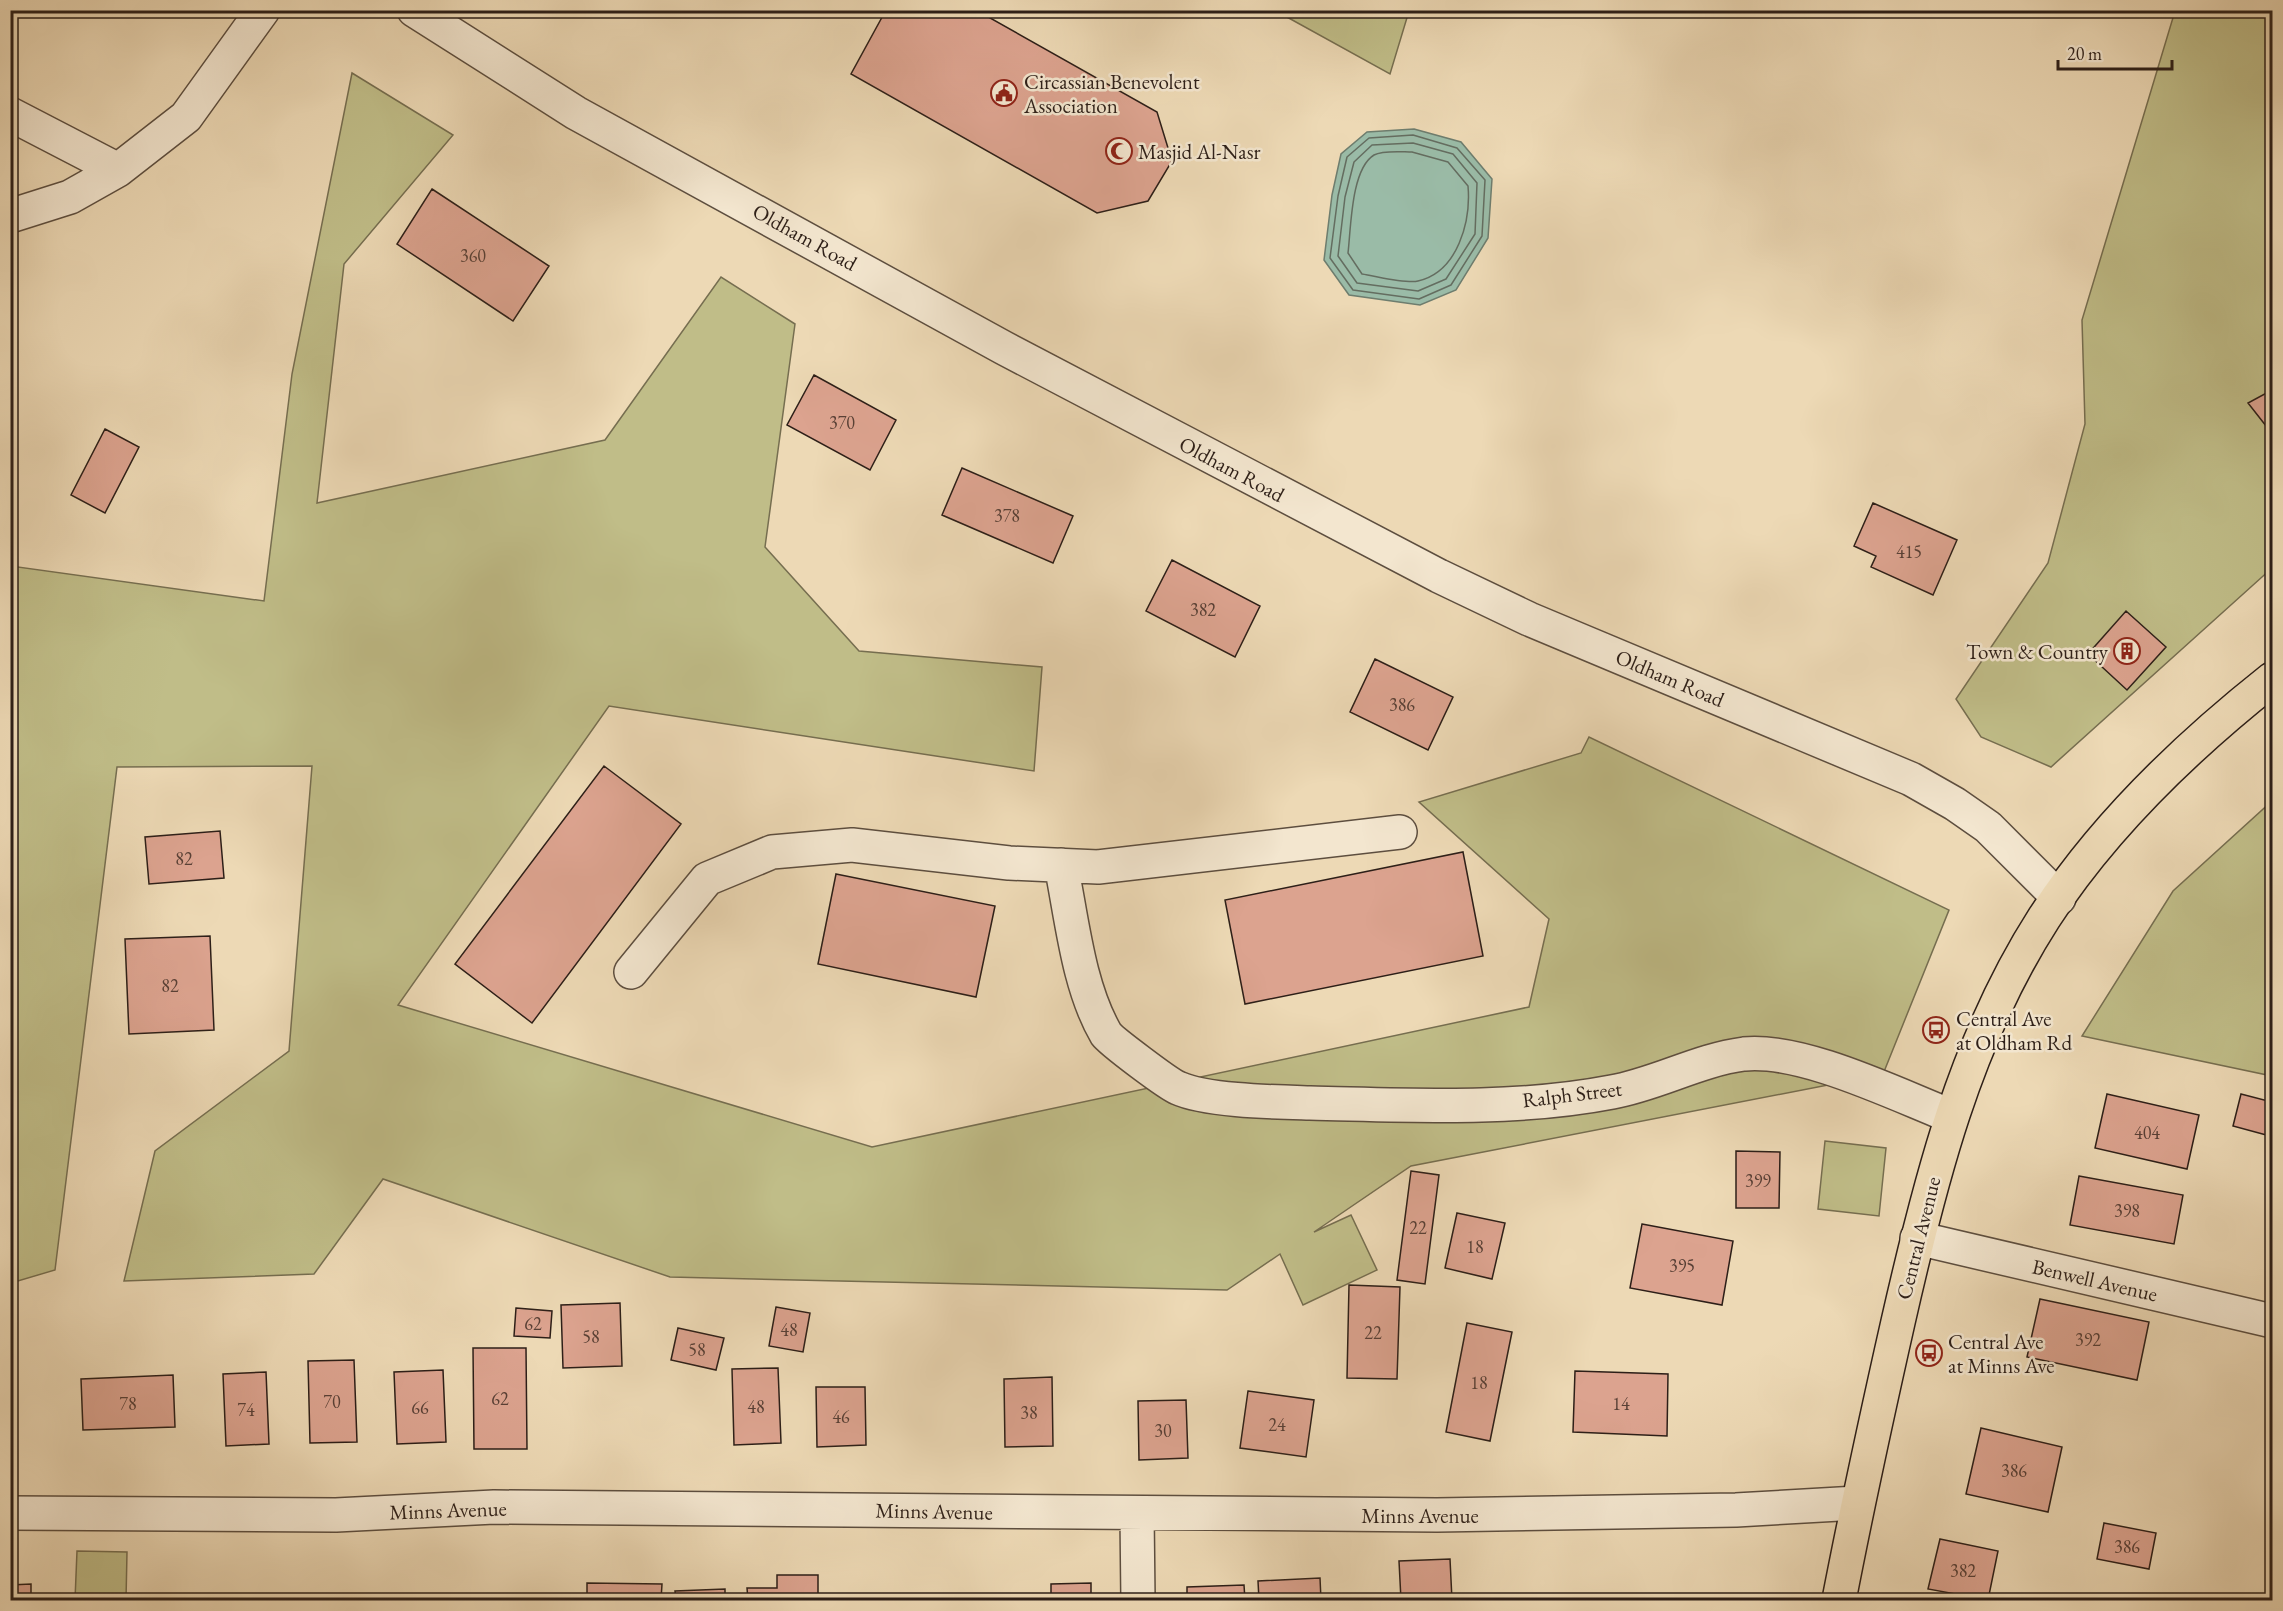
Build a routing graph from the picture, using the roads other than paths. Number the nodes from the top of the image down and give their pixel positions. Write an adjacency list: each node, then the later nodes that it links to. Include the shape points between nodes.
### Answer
1 (263, 10): 4 (street, via 186,117)
2 (414, 10): 9 (street, Oldham Road, via 576,113 1004,348 1398,555 1529,619 1911,779 1988,827)
3 (10, 114): 4 (street)
4 (118, 170): 5 (street, via 70,197)
5 (10, 216)
6 (2272, 679): 9 (main road, Central Avenue, via 2160,776 2106,835)
7 (1400, 832): 8 (street, via 1098,867)
8 (1061, 865): 10 (street, via 1010,863 852,844 772,852 706,879); 11 (street, Ralph Street, via 1083,975 1107,1036 1179,1089 1274,1102 1433,1106 1560,1099 1614,1092 1746,1054 1800,1058)
9 (2060, 898): 11 (main road, Central Avenue, via 1980,1036)
10 (631, 972)
11 (1951, 1116): 12 (main road, Central Avenue)
12 (1917, 1238): 13 (street, Benwell Avenue); 14 (main road, Central Avenue)
13 (2272, 1321)
14 (1857, 1503): 16 (street, Minns Avenue, via 1736,1510 1449,1515); 18 (main road, Central Avenue)
15 (10, 1513): 16 (street, Minns Avenue, via 336,1515 494,1507)
16 (1137, 1514): 17 (street)
17 (1138, 1600)
18 (1839, 1600)

